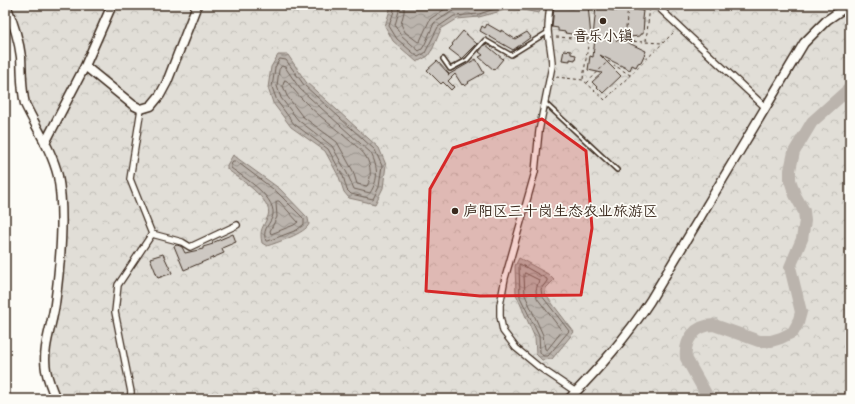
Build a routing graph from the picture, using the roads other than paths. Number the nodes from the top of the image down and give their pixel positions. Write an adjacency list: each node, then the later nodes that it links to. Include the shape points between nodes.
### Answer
1 (6, 5): 13 (street, via 18,38 22,94)
2 (112, 5): 9 (street)
3 (197, 5): 12 (street, via 167,82 151,106)
4 (550, 5): 7 (street)
5 (656, 5): 11 (street)
6 (849, 5): 11 (street, via 827,20 804,43)
7 (549, 34): 8 (lane, via 511,55 485,40 467,60 450,69); 10 (street, via 552,66)
8 (443, 59)
9 (84, 66): 12 (street); 13 (street)
10 (545, 103): 14 (lane); 17 (street, via 535,172 505,278 500,304 501,322 503,331 516,348)
11 (765, 107): 17 (street, via 634,326)
12 (141, 109): 16 (street, via 130,179)
13 (45, 143): 18 (street, via 58,176 61,225 55,305 45,358 49,382)
14 (617, 170)
15 (237, 225): 16 (street, via 190,247 182,242)
16 (152, 234): 19 (street, via 118,285 115,312 131,392)
17 (576, 392): 20 (street)
18 (56, 399)
19 (130, 399)
20 (570, 399)

